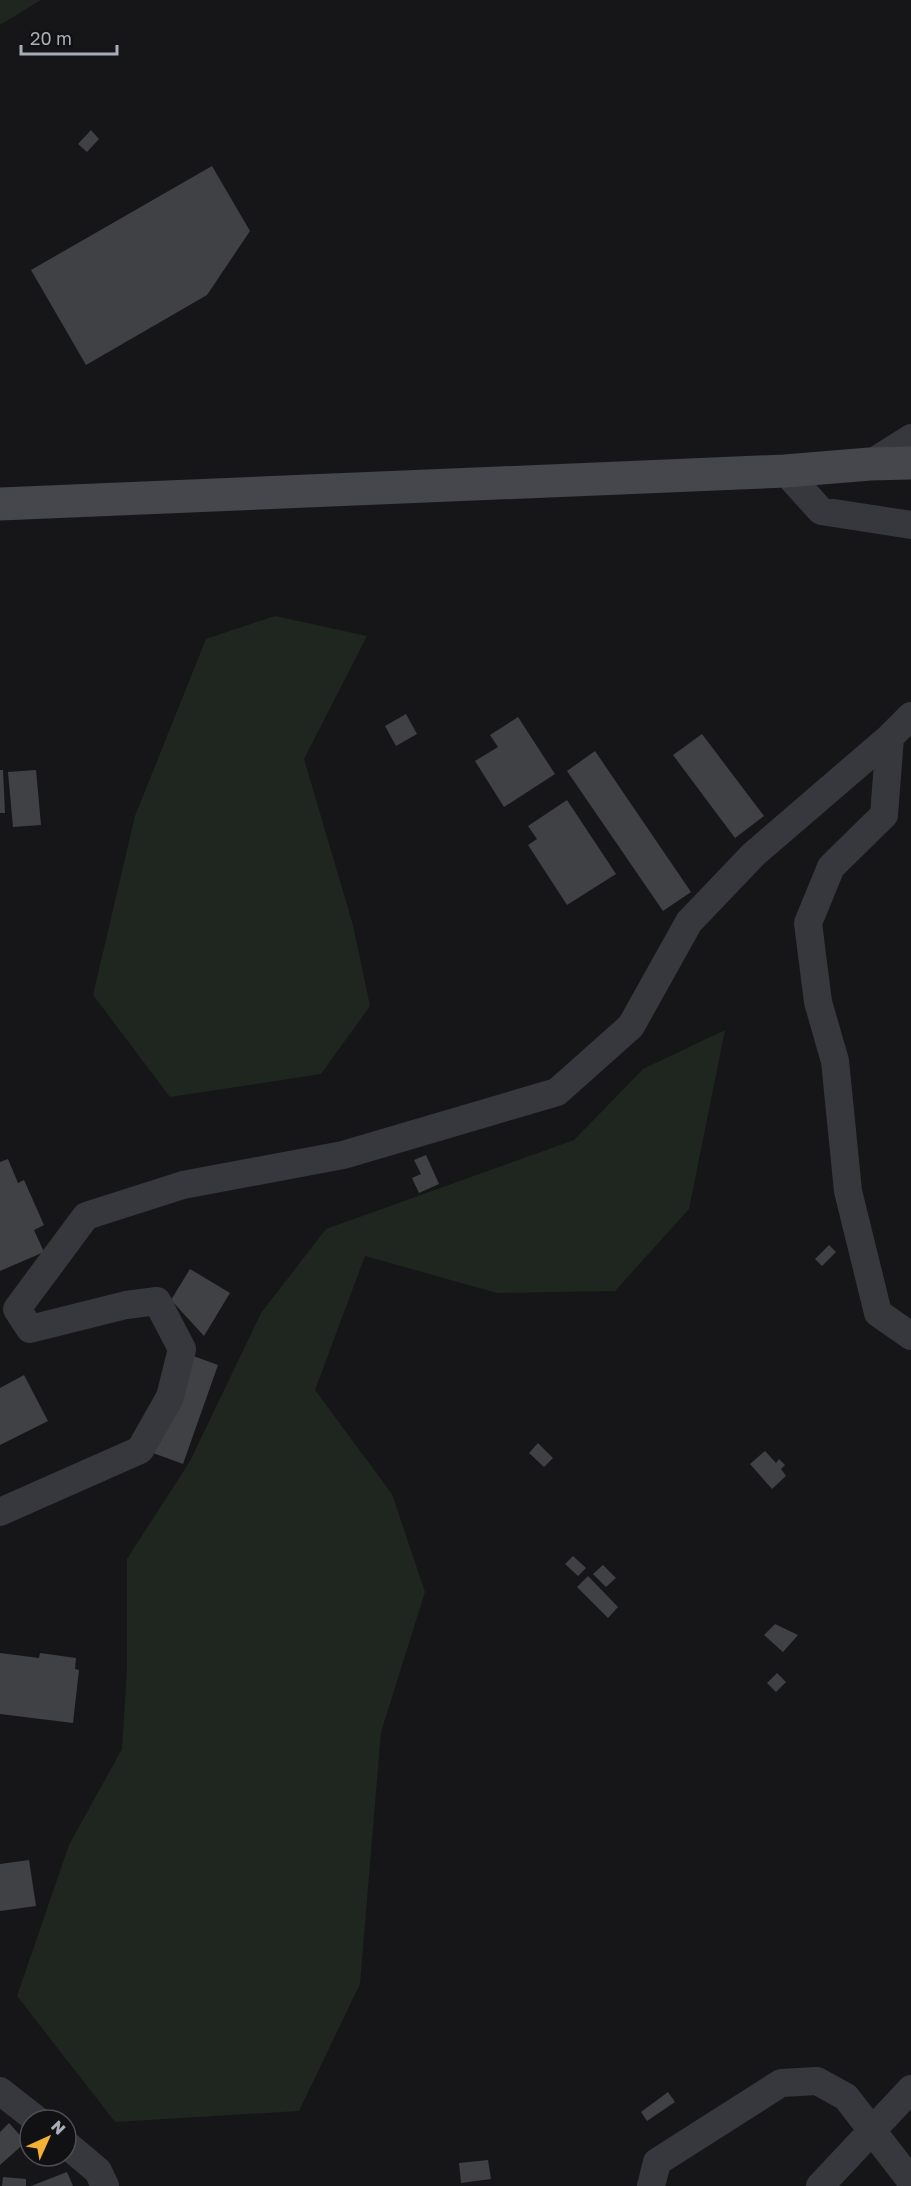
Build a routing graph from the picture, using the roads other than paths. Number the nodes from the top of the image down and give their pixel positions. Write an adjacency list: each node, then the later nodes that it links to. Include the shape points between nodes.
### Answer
1 (911, 438): 3 (street)
2 (911, 463): 3 (street)
3 (870, 464): 4 (street)
4 (785, 471): 5 (street); 6 (street, via 821,511)
5 (0, 504)
6 (911, 525)
7 (911, 716): 8 (street)
8 (890, 737): 9 (street, via 884,815 831,867 808,923 818,1002 835,1061 848,1191 875,1302 878,1313); 10 (street, via 754,854 689,922 631,1026 557,1092 343,1155 183,1185 86,1216 17,1309 30,1329 157,1301 182,1349 170,1397 140,1450)
9 (911, 1336)
10 (0, 1512)
11 (911, 2089): 14 (street)
12 (0, 2091): 13 (street)
13 (22, 2108)
14 (871, 2131): 16 (street); 18 (street, via 846,2097 817,2081 782,2083 657,2162); 19 (street)
15 (78, 2154): 17 (street, via 98,2171)
16 (911, 2181)
17 (105, 2186)
18 (651, 2186)
19 (820, 2186)

